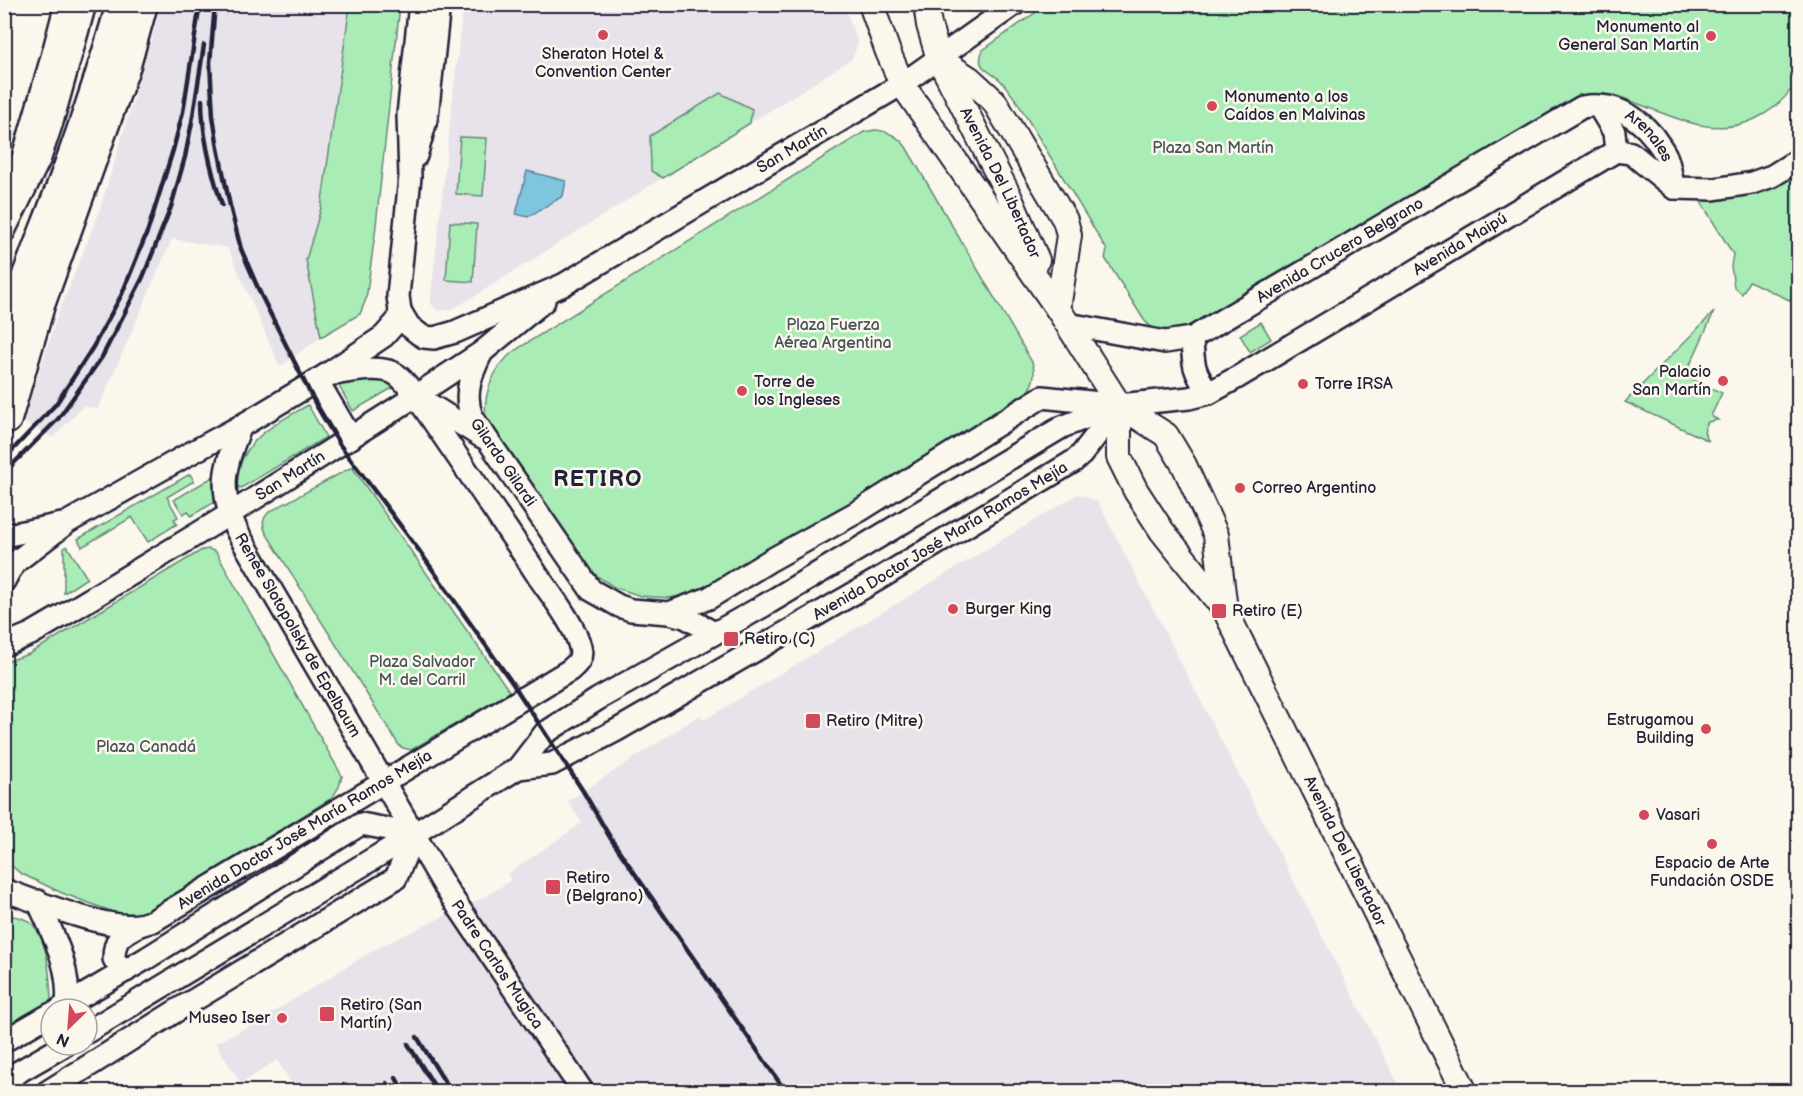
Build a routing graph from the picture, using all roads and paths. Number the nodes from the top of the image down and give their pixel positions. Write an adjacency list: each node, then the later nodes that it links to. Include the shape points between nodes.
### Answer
1 (66, 4): 17 (main road)
2 (85, 4): 18 (main road, via 40,158)
3 (121, 4): 23 (highway, via 69,164)
4 (143, 4): 29 (highway, via 126,65 40,305)
5 (420, 4): 15 (main road, via 408,115)
6 (439, 4): 15 (main road, via 427,117)
7 (871, 4): 11 (main road, Avenida Del Libertador)
8 (926, 4): 10 (main road, Avenida Del Libertador)
9 (1015, 4): 10 (main road, San Martín)
10 (939, 59): 11 (main road, San Martín); 21 (main road, Avenida Del Libertador, via 1009,196); 21 (main road, via 994,101 1065,220 1070,235)
11 (902, 84): 19 (main road, San Martín); 21 (main road, Avenida Del Libertador)
12 (1599, 107): 13 (main road, via 1614,132); 16 (main road, Arenales, via 1617,109 1645,127 1666,156); 22 (main road, Avenida Crucero Belgrano, via 1574,111)
13 (1616, 152): 16 (main road, via 1631,153); 26 (main road, Avenida Maipú)
14 (1798, 160): 16 (main road, via 1752,183 1713,189)
15 (411, 177): 20 (main road, via 398,296)
16 (1674, 188)
17 (4, 223)
18 (4, 231)
19 (563, 285): 20 (main road, San Martín, via 435,338 418,334); 24 (main road, San Martín)
20 (400, 311): 25 (main road, via 398,320 384,336)
21 (1063, 317): 22 (main road, Avenida Crucero Belgrano, via 1165,342); 28 (main road, Avenida Del Libertador)
22 (1192, 338): 26 (main road, via 1193,362)
23 (4, 340)
24 (482, 351): 27 (main road, San Martín); 32 (main road, via 471,377 468,401 472,417)
25 (321, 378): 27 (main road, via 386,370 399,377); 30 (main road); 31 (main road)
26 (1209, 393): 28 (main road, Avenida Maipú)
27 (416, 396): 31 (main road, San Martín); 32 (main road, Gilardo Gilardi); 42 (main road, Gilardo Gilardi, via 562,612)
28 (1119, 405): 37 (main road, via 1042,397 1035,400 859,511); 38 (main road, Avenida Del Libertador, via 1119,458 1136,491 1162,531); 38 (main road, Avenida Del Libertador, via 1166,435 1184,465 1216,535); 40 (main road, Avenida Doctor José María Ramos Mejía, via 1062,427); 43 (main road, Avenida Doctor José María Ramos Mejía, via 1074,461 877,580 617,730 552,764)
29 (8, 419)
30 (241, 426): 33 (main road, Renée Slotopolsky de Epelbaum, via 226,469 225,494); 34 (main road)
31 (351, 438): 33 (main road, San Martín)
32 (487, 440): 39 (main road, Gilardo Gilardi, via 591,590 632,610)
33 (230, 514): 41 (main road, San Martín, via 41,628); 44 (main road, Renée Slotopolsky de Epelbaum, via 261,575)
34 (68, 522): 35 (main road); 36 (main road, via 17,561)
35 (4, 536)
36 (4, 581)
37 (721, 590): 39 (main road); 40 (main road, via 711,614)
38 (1225, 610): 59 (main road, Avenida Del Libertador)
39 (669, 613): 40 (main road)
40 (714, 633): 43 (main road, Avenida Doctor José María Ramos Mejía, via 545,733)
41 (4, 645)
42 (581, 654): 44 (main road, Avenida Doctor José María Ramos Mejía, via 580,661 570,670)
43 (518, 768): 45 (main road, Avenida Doctor José María Ramos Mejía)
44 (385, 782): 45 (main road, Renée Slotopolsky de Epelbaum); 48 (main road, Avenida Doctor José María Ramos Mejía, via 153,921)
45 (414, 834): 49 (main road, Avenida Doctor José María Ramos Mejía, via 362,824); 53 (main road, Avenida Doctor José María Ramos Mejía); 57 (main road, via 396,878); 58 (main road, Padre Carlos Mugica, via 445,887)
46 (5, 890): 47 (main road, Avenida Doctor José María Ramos Mejía)
47 (38, 902): 48 (main road, Avenida Doctor José María Ramos Mejía, via 112,924); 50 (main road, via 67,975)
48 (139, 925): 49 (main road, via 122,935 115,947 114,959)
49 (126, 971): 51 (main road, Avenida Doctor José María Ramos Mejía)
50 (65, 997)
51 (80, 997)
52 (39, 1021): 54 (main road, Avenida Doctor José María Ramos Mejía)
53 (99, 1025)
54 (4, 1041)
55 (44, 1057): 56 (main road)
56 (4, 1083)
57 (47, 1092)
58 (583, 1092)
59 (1465, 1092)

